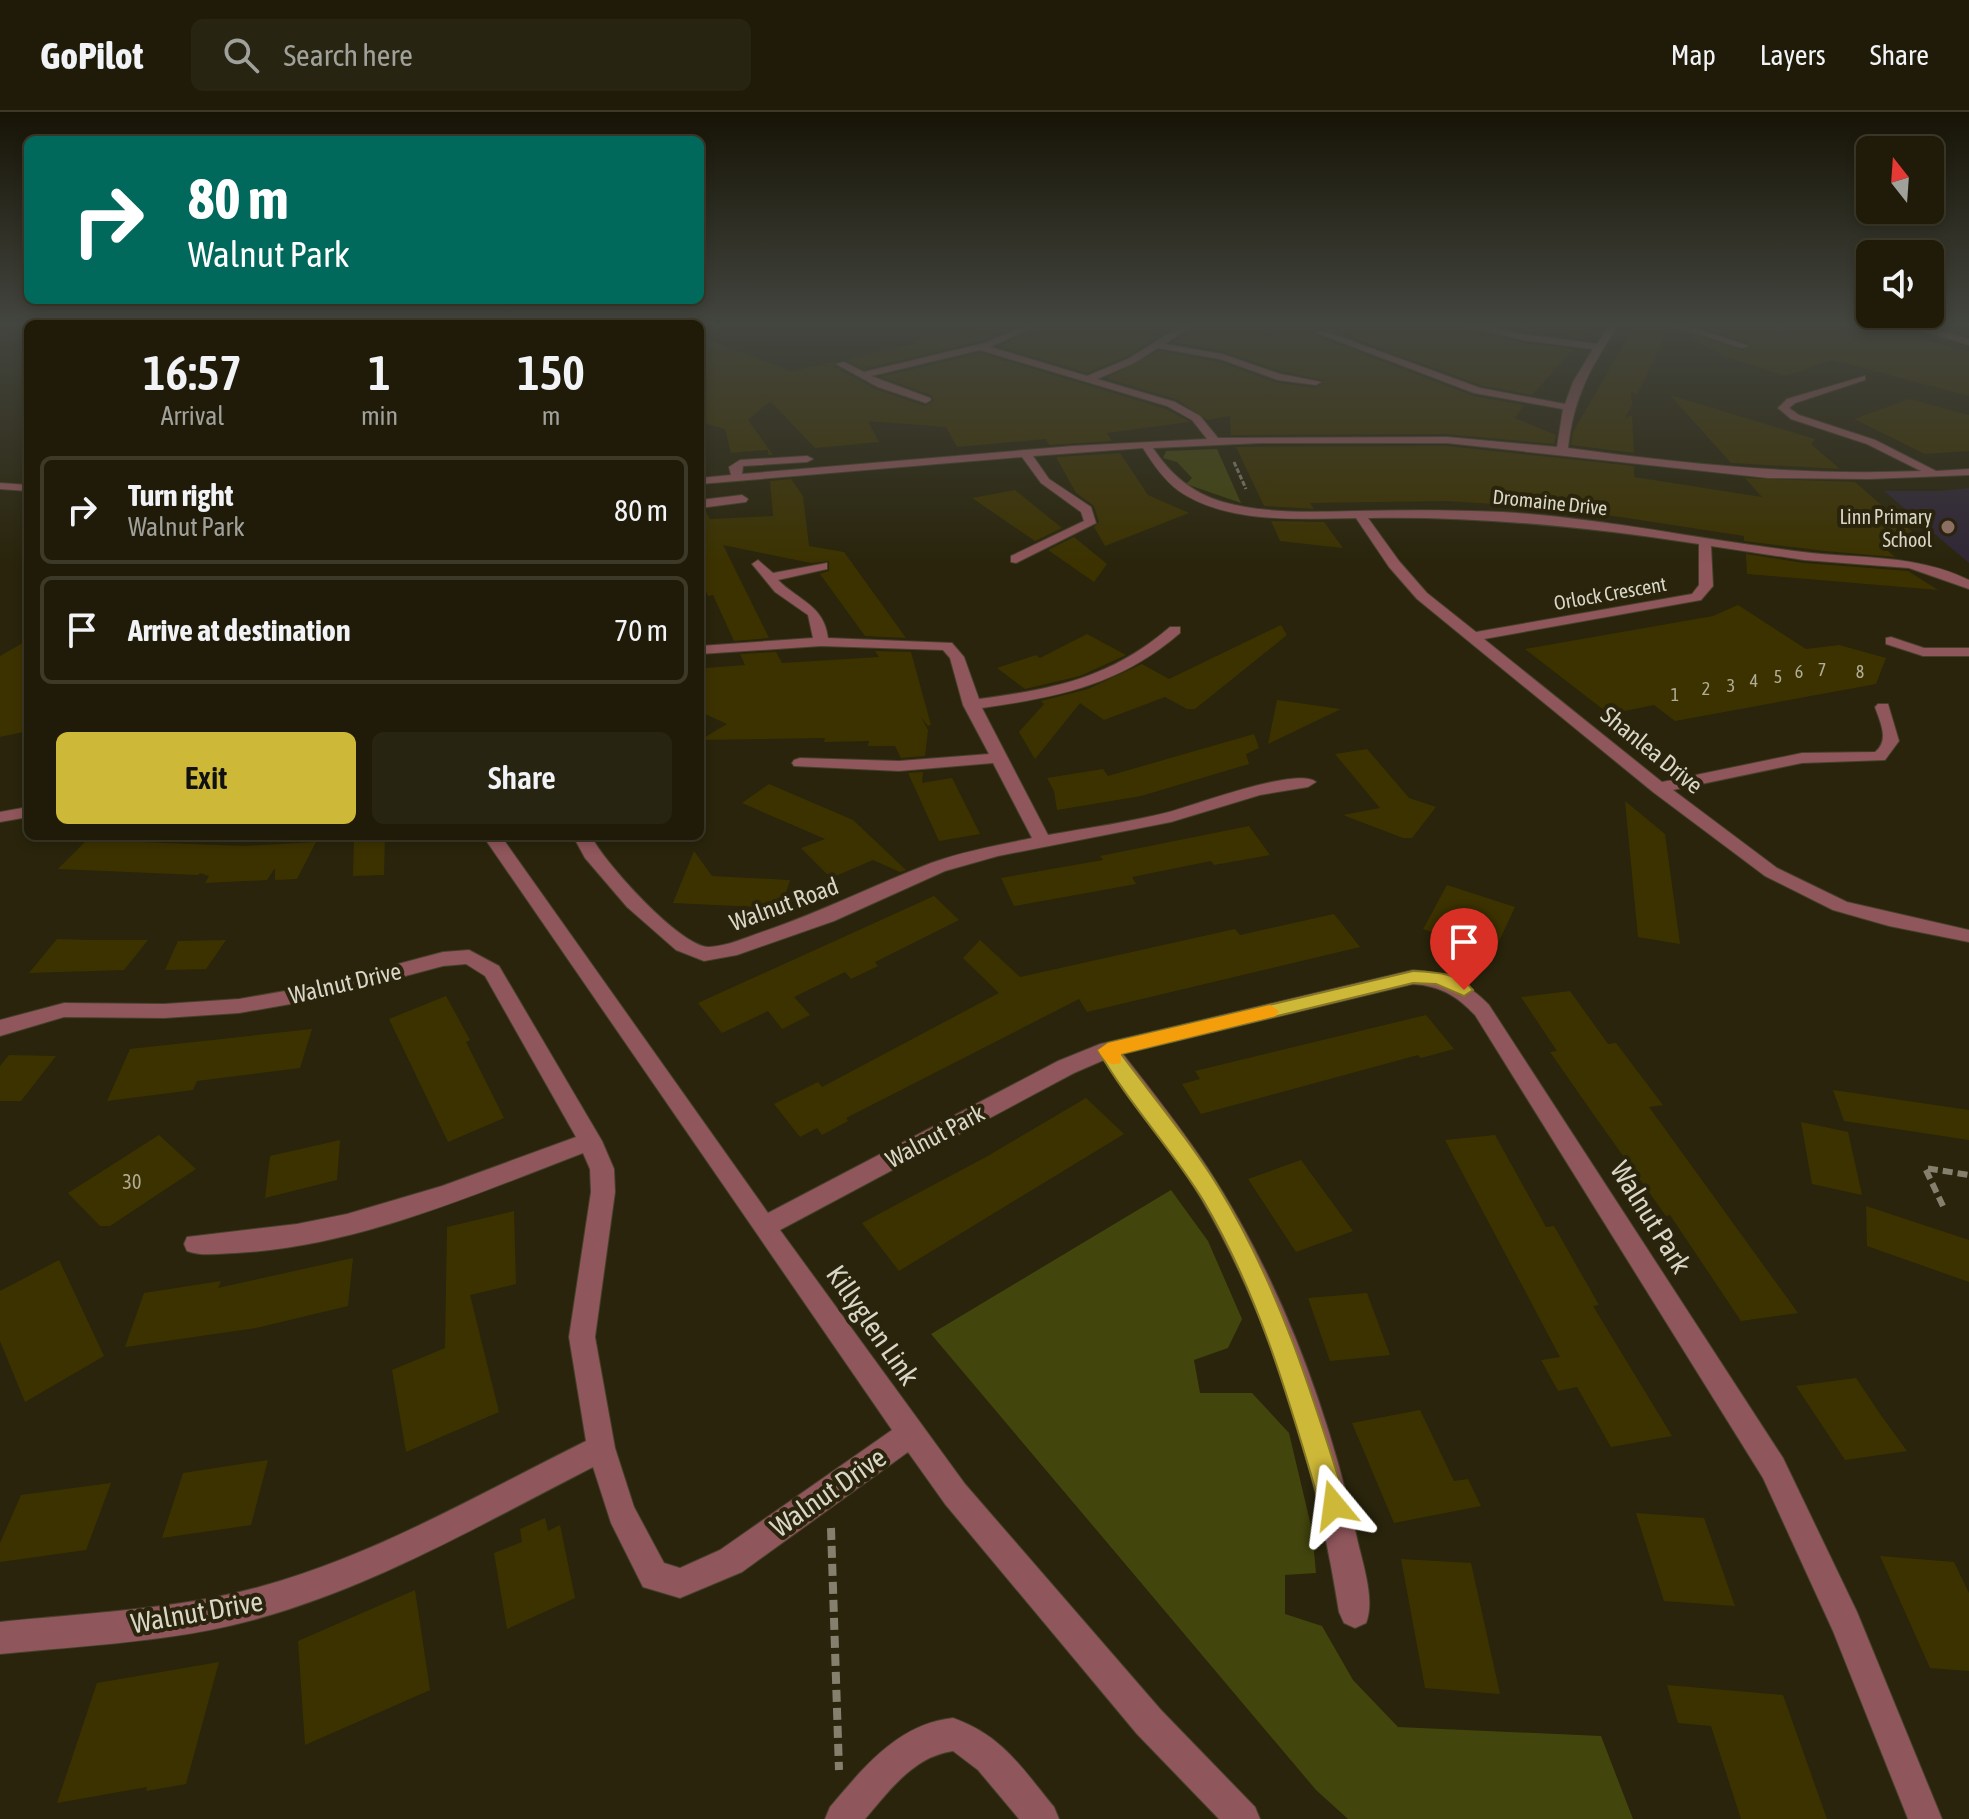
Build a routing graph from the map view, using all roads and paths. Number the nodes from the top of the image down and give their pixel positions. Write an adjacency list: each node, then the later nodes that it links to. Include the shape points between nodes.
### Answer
1 (1168, 405): 5 (street, via 1185,410)
2 (1552, 405): 4 (street)
3 (1787, 405): 11 (street, via 1783,408 1800,419 1876,444)
4 (1567, 407): 7 (street)
5 (1219, 441): 6 (street); 7 (street, via 1445,440); 18 (path)
6 (1146, 445): 8 (street); 18 (street, Dromaine Drive, via 1171,481 1184,490)
7 (1562, 449): 11 (street, via 1730,471)
8 (1026, 454): 12 (street); 21 (street, via 1045,481 1087,510 1090,523)
9 (855, 455): 12 (street, via 748,461 735,467)
10 (1969, 472): 11 (street)
11 (1935, 474)
12 (737, 478): 13 (street)
13 (704, 481)
14 (0, 486): 15 (street)
15 (24, 488)
16 (742, 499): 17 (street)
17 (704, 504)
18 (1257, 512): 19 (street, Dromaine Drive)
19 (1359, 514): 20 (street, Dromaine Drive, via 1529,517); 27 (street, Shanlea Drive, via 1406,579)
20 (1705, 542): 25 (street, Dromaine Drive, via 1806,557 1912,563); 27 (street, Orlock Crescent, via 1706,586 1696,597)
21 (1016, 559)
22 (758, 564): 24 (street)
23 (822, 566): 24 (street)
24 (770, 578): 29 (street, via 815,612)
25 (1969, 585)
26 (1175, 630): 32 (street, via 1137,662 1102,678 1052,693)
27 (1473, 637): 37 (street, Shanlea Drive)
28 (1891, 641): 31 (street, via 1923,652)
29 (821, 642): 30 (street); 32 (street, via 947,646 957,657)
30 (704, 650)
31 (1969, 652)
32 (971, 705): 34 (street)
33 (1883, 707): 37 (street, via 1893,744 1879,757 1802,758)
34 (997, 758): 35 (street, via 885,768); 42 (street)
35 (800, 763)
36 (1308, 782): 42 (street, Walnut Road)
37 (1659, 788): 43 (street, Shanlea Drive, via 1757,863 1816,895 1889,920)
38 (24, 813): 39 (street)
39 (0, 817)
40 (495, 840): 49 (street, Killyglen Link)
41 (584, 840): 42 (street, Walnut Road, via 634,903 683,945 704,954 827,917 939,867)
42 (1043, 842)
43 (1969, 936)
44 (0, 1028): 46 (street, Walnut Drive, via 64,1010 239,1006 469,957 492,971)
45 (1108, 1050): 49 (street, Walnut Park, via 1066,1067); 54 (street, via 1211,1194 1267,1305 1328,1483); 59 (street, Walnut Park, via 1413,977 1439,978 1464,990 1482,1010 1773,1468 1846,1623)
46 (590, 1141): 50 (street, via 379,1214 284,1237); 52 (street, Walnut Drive, via 602,1169 603,1192 582,1337)
47 (1969, 1175): 48 (path, via 1925,1168)
48 (1943, 1206)
49 (764, 1227): 51 (street, Killyglen Link)
50 (196, 1244)
51 (911, 1433): 53 (street, Walnut Drive); 58 (street, Killyglen Link, via 955,1494 1149,1722)
52 (601, 1448): 53 (street, Walnut Drive, via 621,1513 654,1576 680,1583 731,1561); 55 (street, Walnut Drive, via 365,1565 284,1596 193,1616)
53 (830, 1491): 56 (path)
54 (1355, 1612)
55 (0, 1638)
56 (841, 1803): 57 (street, via 903,1754 947,1736 963,1738 981,1750)
57 (1042, 1819)
58 (1243, 1819)
59 (1925, 1819)

